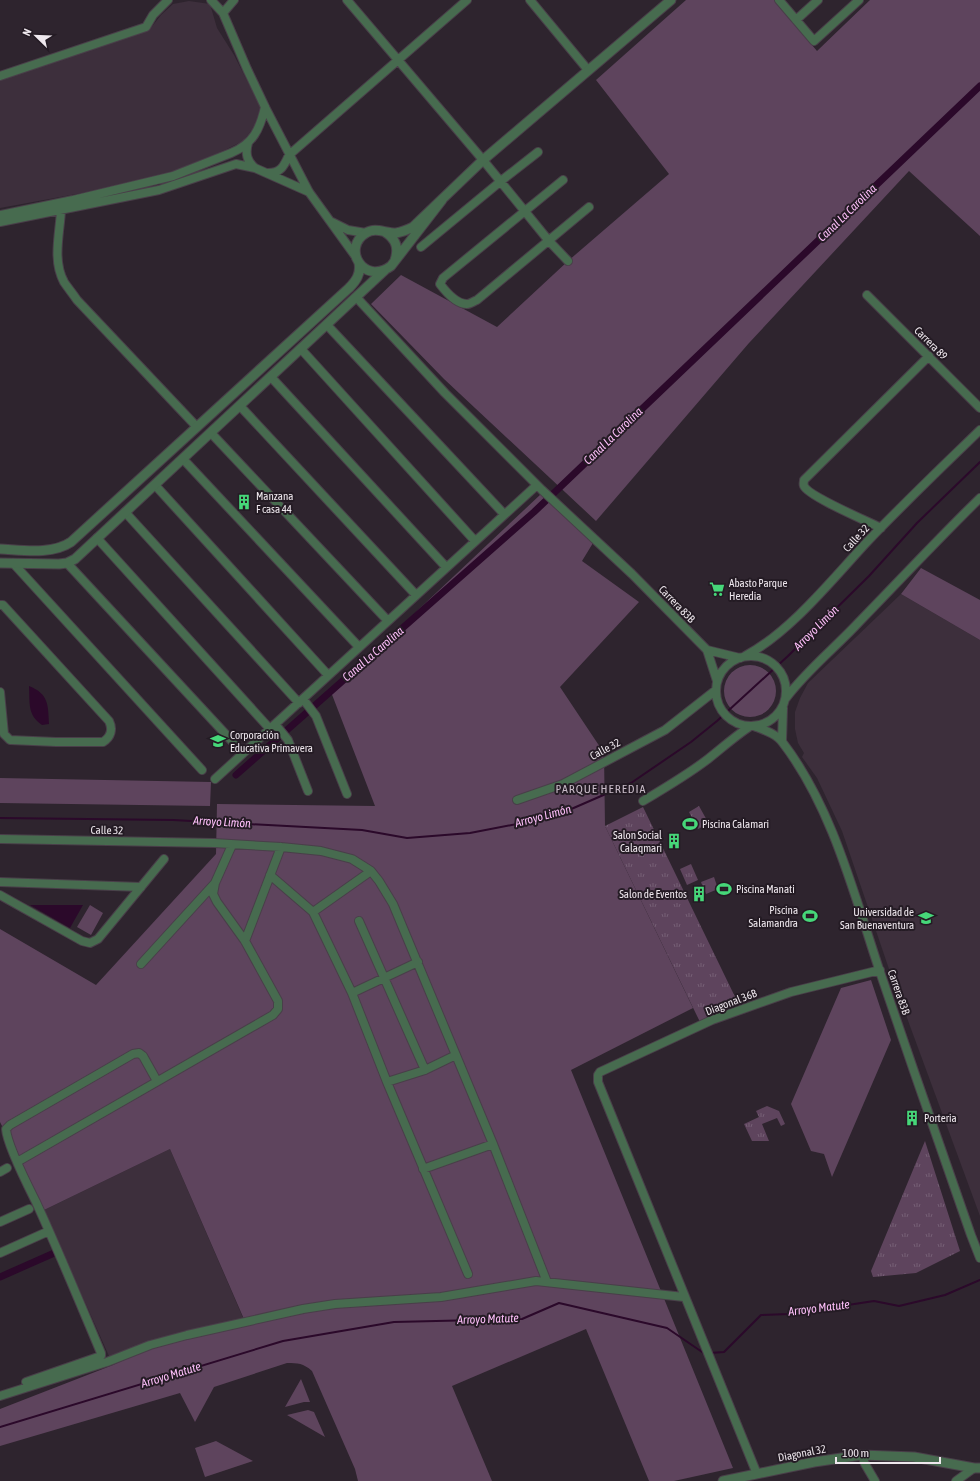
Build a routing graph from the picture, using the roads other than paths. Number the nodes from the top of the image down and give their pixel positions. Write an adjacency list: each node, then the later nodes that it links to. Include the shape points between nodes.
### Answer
1 (168, 0): 15 (street, via 153,15 146,28)
2 (211, 0): 11 (street)
3 (234, 0): 11 (street)
4 (347, 0): 13 (street)
5 (467, 0): 13 (street)
6 (530, 0): 14 (street)
7 (671, 0): 14 (street)
8 (779, 0): 12 (street)
9 (818, 0): 12 (street)
10 (859, 0): 12 (street, via 814,41)
11 (223, 13): 16 (street)
12 (796, 20)
13 (398, 60): 19 (street); 20 (street)
14 (588, 70): 20 (street)
15 (0, 76)
16 (265, 107): 17 (street, via 260,127); 19 (street)
17 (248, 143): 21 (street, via 248,162); 30 (street, via 239,150 173,176)
18 (538, 152): 24 (street)
19 (289, 155): 22 (street, via 282,169); 25 (street)
20 (484, 160): 24 (street); 26 (street)
21 (255, 168): 22 (street); 28 (street, via 236,164 158,190)
22 (266, 173): 25 (street)
23 (562, 180): 29 (street)
24 (500, 181): 29 (street); 36 (street)
25 (309, 192): 32 (street)
26 (442, 200): 33 (street, via 406,231); 38 (street)
27 (589, 207): 35 (street)
28 (61, 210): 31 (street); 49 (street, via 58,246 59,268 64,281 77,300)
29 (525, 211): 35 (street); 35 (street, via 443,278 440,284 448,293 462,303 468,304 477,300)
30 (0, 215)
31 (0, 222)
32 (332, 222): 34 (street, via 348,230); 37 (street)
33 (385, 232): 34 (street, via 372,230); 38 (street, via 395,241)
34 (366, 233): 37 (street, via 357,243 355,250)
35 (549, 241): 39 (street)
36 (421, 247)
37 (358, 260): 40 (street, via 364,269 371,272); 49 (street, via 360,272 354,283)
38 (395, 261): 40 (street)
39 (568, 261)
40 (385, 270): 42 (street)
41 (867, 295): 45 (street, Carrera 89)
42 (357, 298): 43 (street); 55 (street, Carrera 83B, via 445,393)
43 (327, 325): 44 (street); 59 (street)
44 (301, 349): 46 (street); 62 (street)
45 (929, 356): 48 (street, Carrera 89); 60 (street, via 804,480 804,486 821,499)
46 (271, 378): 47 (street); 67 (street)
47 (240, 406): 51 (street); 68 (street)
48 (980, 408)
49 (197, 427): 54 (street)
50 (980, 430): 60 (street, Calle 32)
51 (211, 433): 52 (street); 70 (street)
52 (183, 459): 53 (street); 71 (street)
53 (155, 485): 56 (street); 74 (street)
54 (132, 486): 56 (street); 63 (street, via 62,548)
55 (540, 488): 59 (street); 72 (street, Carrera 83B, via 632,574)
56 (142, 497): 58 (street)
57 (980, 498): 78 (street, via 796,684)
58 (125, 512): 61 (street); 79 (street)
59 (504, 514): 62 (street)
60 (881, 528): 73 (street, Calle 32, via 771,640)
61 (97, 538): 64 (street, via 75,559); 81 (street)
62 (475, 541): 67 (street)
63 (0, 549)
64 (67, 562): 66 (street); 84 (street)
65 (0, 563): 66 (street)
66 (13, 563): 85 (street)
67 (446, 567): 68 (street)
68 (416, 595): 70 (street)
69 (0, 605): 77 (street, via 3,605 109,721 110,734 103,742 10,740 4,734)
70 (388, 620): 71 (street)
71 (359, 647): 74 (street)
72 (707, 650): 73 (street); 75 (street)
73 (743, 657): 75 (street, via 726,667); 78 (street, via 758,657 775,665 784,677)
74 (328, 675): 79 (street)
75 (717, 681): 76 (street)
76 (716, 690): 82 (street, via 719,707 730,720); 89 (street, Calle 32, via 665,730 563,784)
77 (0, 692)
78 (786, 698): 80 (street)
79 (301, 700): 81 (street); 88 (street, via 316,716)
80 (783, 706): 82 (street, via 771,720); 83 (street)
81 (273, 726): 84 (street); 87 (street, via 288,740)
82 (752, 726): 83 (street, Carrera 83B, via 771,733); 90 (street, via 732,738 708,759)
83 (782, 741): 106 (street, Carrera 83B, via 808,782 826,818 843,859)
84 (243, 753): 86 (street)
85 (202, 770)
86 (215, 779)
87 (308, 791)
88 (347, 794)
89 (517, 800)
90 (643, 801)
91 (0, 839): 92 (street, Calle 32)
92 (232, 845): 93 (street, Calle 32); 98 (street)
93 (281, 847): 95 (street, Calle 32, via 321,851 352,859); 96 (street)
94 (164, 859): 99 (street)
95 (371, 871): 101 (street); 104 (street, via 393,904)
96 (270, 874): 101 (street); 103 (street)
97 (0, 882): 99 (street)
98 (215, 883): 103 (street, via 213,894 217,902); 105 (street)
99 (141, 887): 100 (street, via 98,939 90,943)
100 (0, 895)
101 (313, 912): 108 (street)
102 (359, 921): 107 (street)
103 (245, 941): 111 (street, via 278,1001 278,1009 273,1015)
104 (418, 962): 107 (street); 109 (street)
105 (141, 964)
106 (880, 970): 120 (street, Carrera 83B); 123 (street, Diagonal 36B, via 791,992 712,1020 598,1075 598,1082)
107 (384, 978): 108 (street); 110 (street)
108 (352, 993): 112 (street)
109 (456, 1055): 110 (street); 113 (street)
110 (424, 1070): 112 (street)
111 (157, 1081): 114 (street); 114 (street, via 143,1056 139,1053 133,1054 51,1101 6,1129)
112 (386, 1082): 115 (street)
113 (493, 1144): 115 (street); 122 (street)
114 (18, 1162): 118 (street)
115 (423, 1169): 121 (street)
116 (29, 1209): 117 (street)
117 (0, 1222)
118 (49, 1230): 119 (street); 124 (street, via 101,1356 14,1387)
119 (0, 1253)
120 (980, 1258)
121 (468, 1274)
122 (547, 1282): 123 (street); 124 (street, via 536,1281 441,1297 335,1304 303,1309 187,1335)
123 (684, 1297): 127 (street)
124 (4, 1394)
125 (862, 1454): 126 (street, Diagonal 32, via 914,1457); 127 (street, Diagonal 32); 129 (street)
126 (977, 1468): 130 (street)
127 (756, 1474): 128 (street, Diagonal 32)
128 (723, 1481)
129 (875, 1481)
130 (956, 1481)

